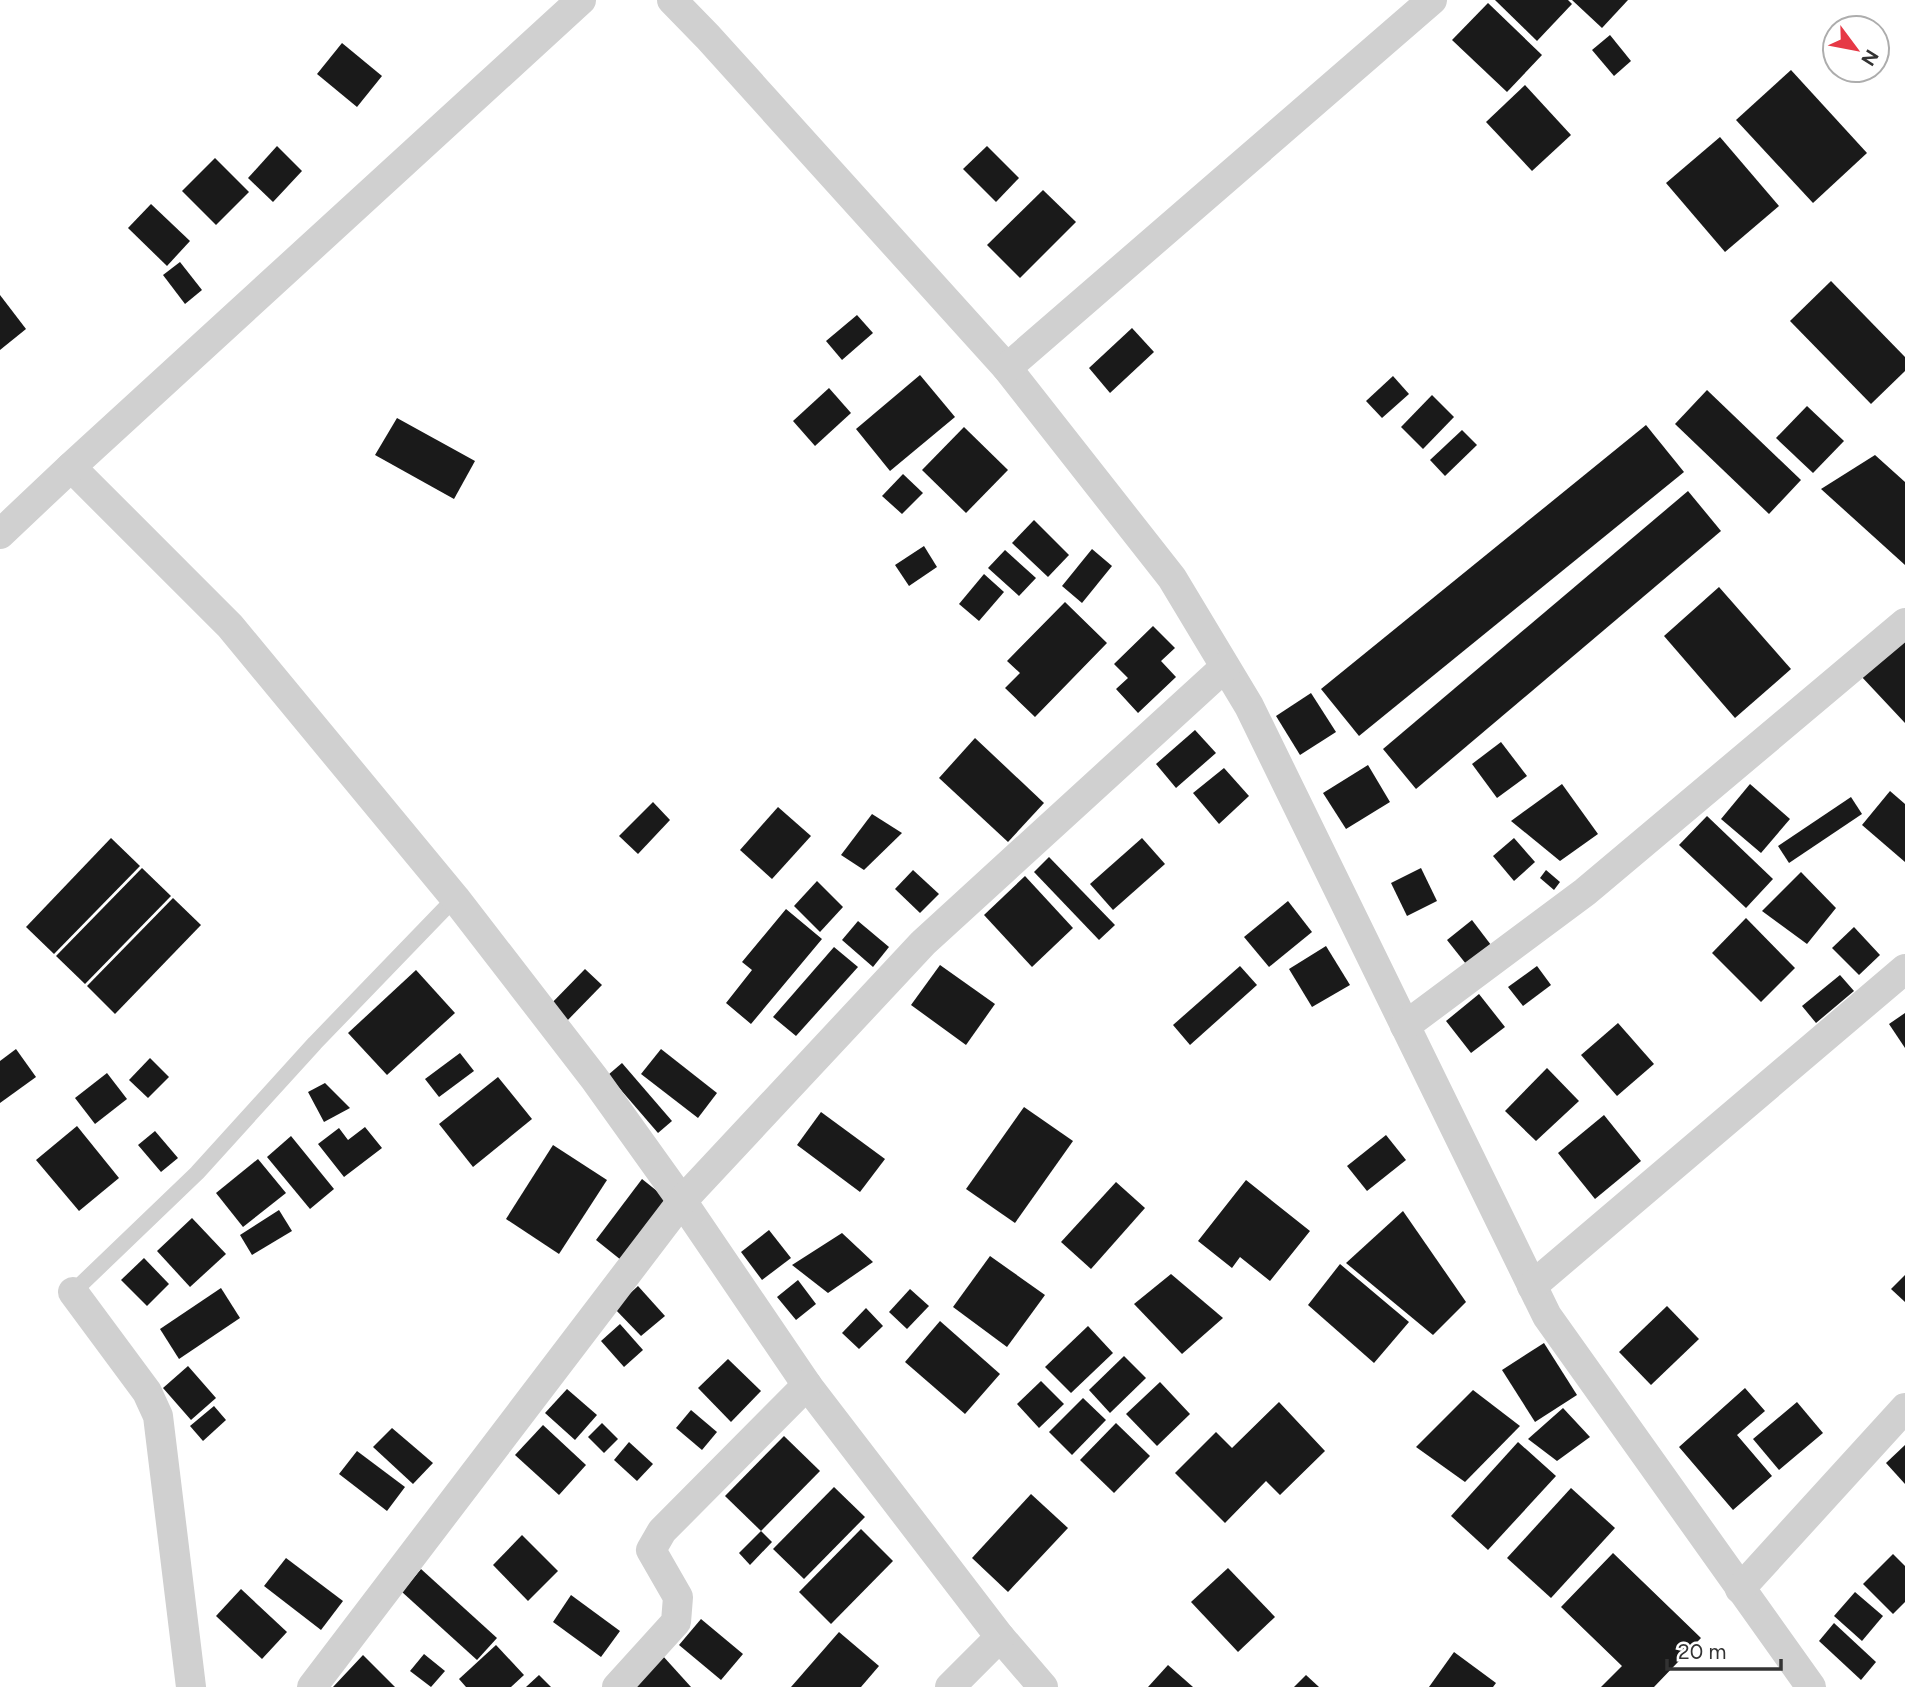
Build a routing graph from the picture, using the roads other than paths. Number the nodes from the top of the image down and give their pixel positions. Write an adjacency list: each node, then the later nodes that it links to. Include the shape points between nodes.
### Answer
1 (581, 0): 5 (street)
2 (672, 0): 4 (street)
3 (1432, 0): 4 (street)
4 (1007, 368): 8 (street, via 1172,578)
5 (71, 467): 6 (street); 9 (street, via 230,626)
6 (0, 534)
7 (1905, 623): 11 (street, via 1585,892)
8 (1226, 667): 11 (street); 12 (street, via 923,943)
9 (455, 898): 12 (street); 14 (lane, via 197,1173)
10 (1905, 969): 13 (street)
11 (1405, 1026): 13 (street)
12 (682, 1201): 15 (street); 20 (street)
13 (1532, 1286): 17 (street, via 1547,1316)
14 (73, 1292): 19 (street, via 147,1391 158,1416)
15 (807, 1385): 18 (street); 21 (street, via 662,1531 650,1550 678,1597 676,1622)
16 (1905, 1408): 17 (street)
17 (1740, 1589): 24 (street)
18 (1000, 1637): 22 (street); 23 (street)
19 (191, 1687)
20 (312, 1687)
21 (617, 1687)
22 (950, 1687)
23 (1043, 1687)
24 (1811, 1687)

